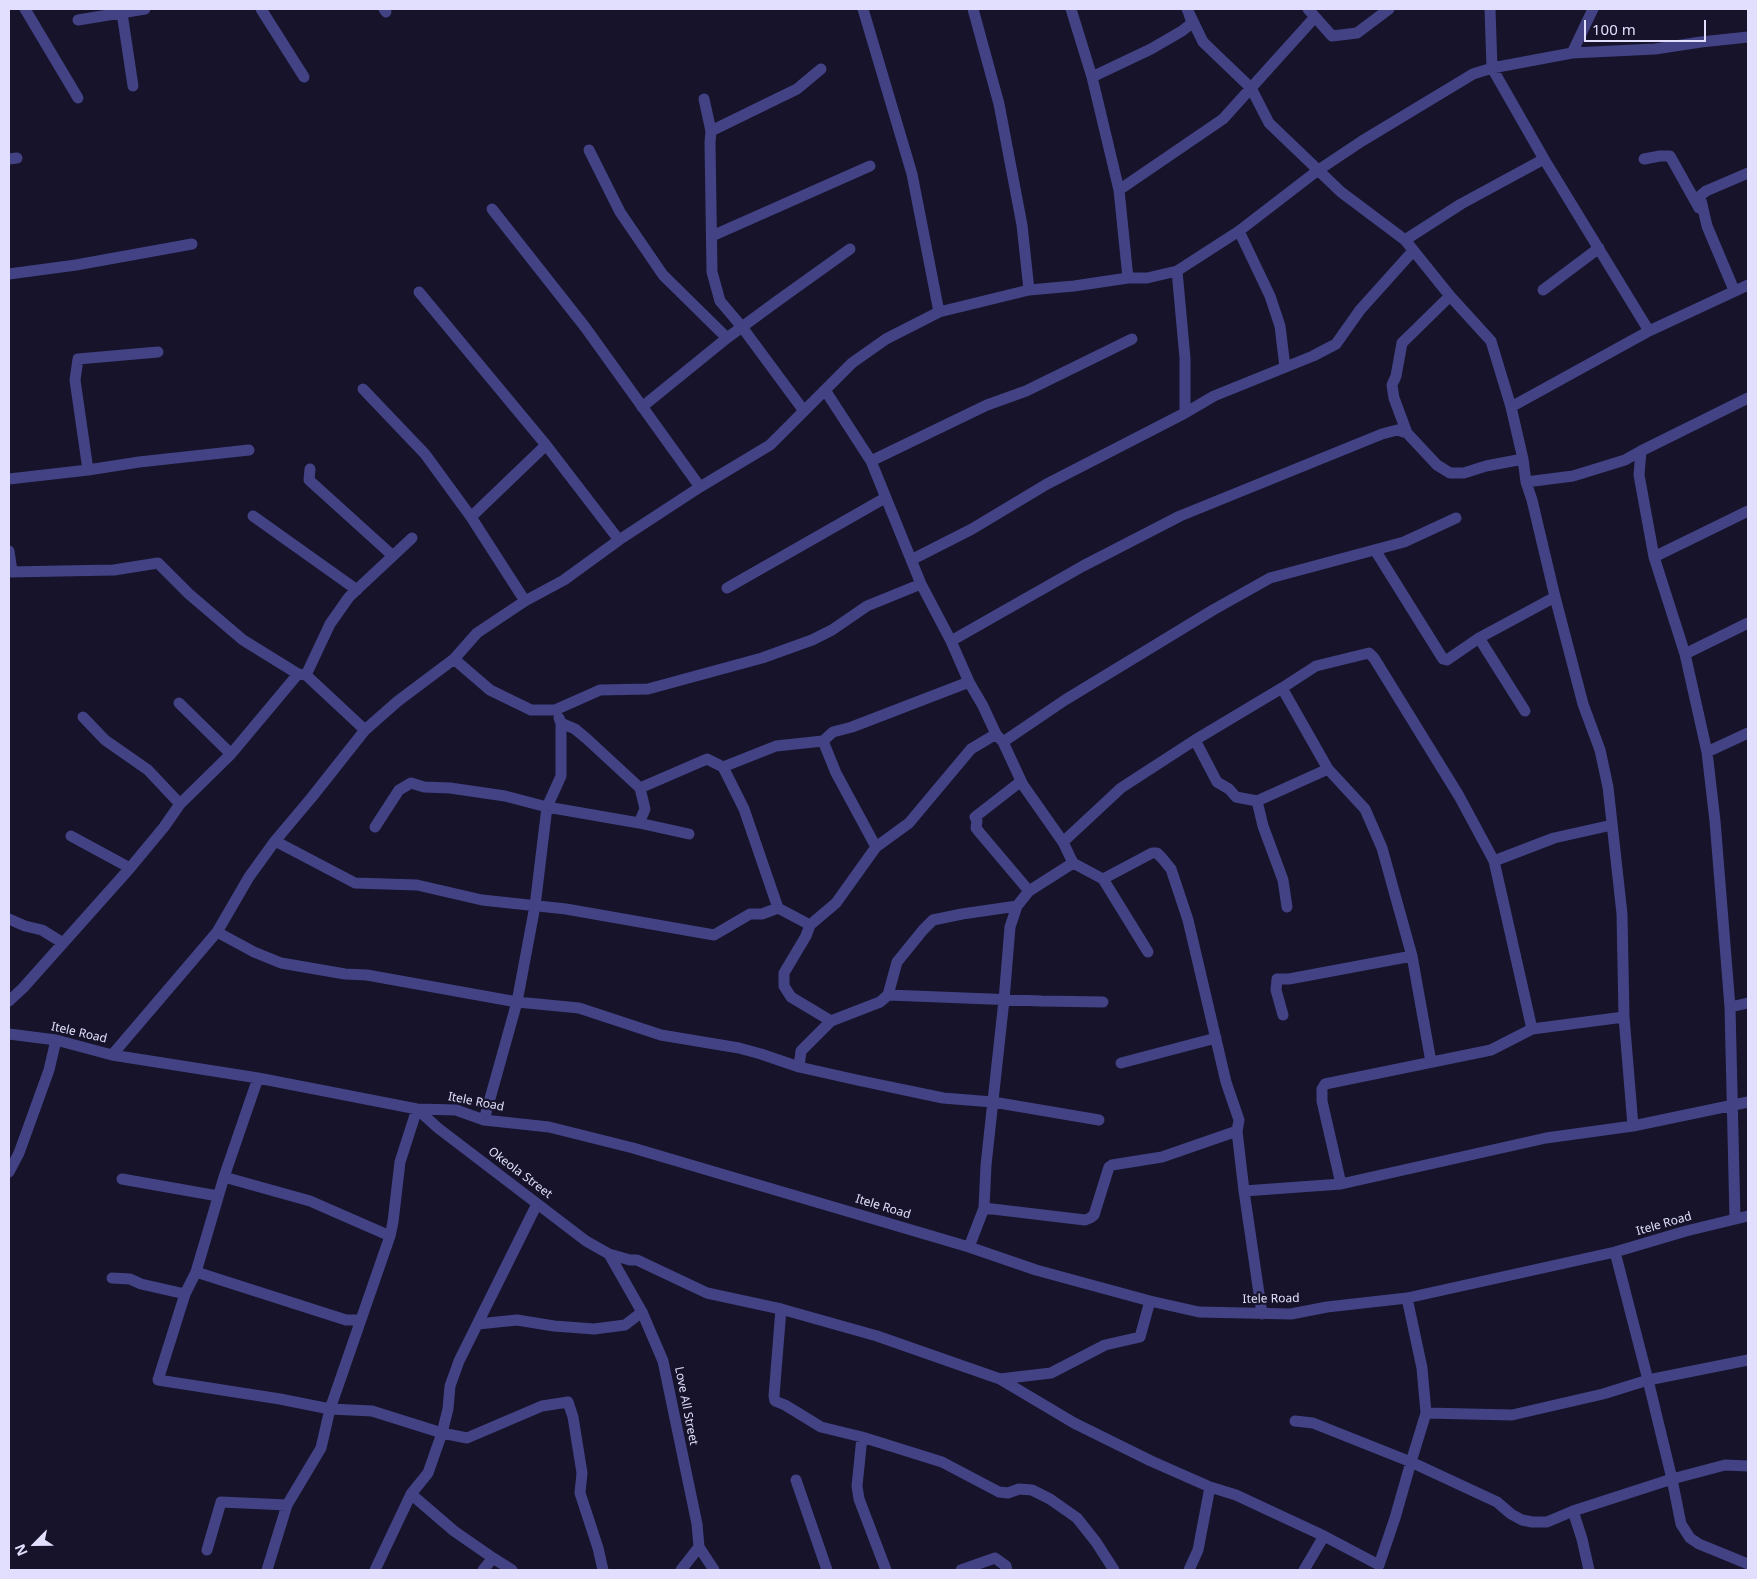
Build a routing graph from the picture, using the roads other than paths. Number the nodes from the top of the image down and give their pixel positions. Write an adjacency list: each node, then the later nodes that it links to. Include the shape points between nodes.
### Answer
1 (25, 9): 22 (street)
2 (145, 9): 11 (street)
3 (261, 9): 18 (street)
4 (973, 9): 45 (street, via 999,104 1022,225)
5 (1071, 9): 19 (street)
6 (1389, 9): 12 (street, via 1357,33 1342,36 1332,36)
7 (1490, 9): 16 (street)
8 (1592, 9): 15 (street)
9 (1187, 10): 19 (street, via 1192,23 1182,31); 21 (street, via 1203,42)
10 (863, 11): 50 (street, via 912,174)
11 (122, 13): 13 (street); 20 (street)
12 (1311, 13): 21 (street)
13 (78, 20)
14 (1748, 37): 15 (street, via 1655,49)
15 (1572, 53): 16 (street)
16 (1492, 68): 26 (street); 29 (street, via 1473,74)
17 (821, 69): 24 (street, via 796,88)
18 (304, 76)
19 (1092, 77): 31 (street)
20 (133, 86)
21 (1251, 88): 29 (street, via 1269,123); 31 (street, via 1223,119)
22 (78, 98)
23 (704, 99): 24 (street)
24 (711, 131): 35 (street)
25 (589, 150): 53 (street, via 620,212 663,275)
26 (1544, 159): 36 (street, via 1461,204); 38 (street)
27 (1644, 160): 33 (street, via 1670,156)
28 (870, 166): 35 (street)
29 (1317, 171): 34 (street); 36 (street)
30 (1748, 173): 33 (street, via 1700,196)
31 (1119, 190): 43 (street)
32 (492, 209): 60 (street, via 585,327)
33 (1704, 216): 47 (street)
34 (1239, 231): 41 (street); 56 (street, via 1270,296 1280,326)
35 (712, 236): 51 (street, via 712,272 720,301)
36 (1405, 240): 40 (street)
37 (192, 244): 42 (street)
38 (1599, 248): 46 (street); 52 (street)
39 (850, 249): 51 (street)
40 (1413, 251): 49 (street); 56 (street, via 1360,310 1336,344)
41 (1177, 271): 43 (street, via 1147,278); 63 (street, via 1185,358)
42 (9, 274)
43 (1128, 278): 45 (street)
44 (1748, 285): 47 (street)
45 (1029, 290): 50 (street)
46 (1543, 290)
47 (1734, 290): 52 (street)
48 (418, 292): 65 (street)
49 (1450, 296): 61 (street, via 1491,341); 64 (street, via 1402,343 1392,385)
50 (939, 312): 58 (street, via 886,339 852,363)
51 (742, 327): 53 (street); 62 (street)
52 (1649, 331): 61 (street)
53 (727, 338): 60 (street)
54 (1132, 339): 70 (street, via 1026,391 987,404)
55 (158, 352): 72 (street, via 78,359 76,380)
56 (1285, 366): 63 (street, via 1214,396)
57 (363, 389): 80 (street, via 425,454)
58 (825, 390): 62 (street); 70 (street)
59 (1748, 398): 67 (street)
60 (642, 407): 76 (street)
61 (1511, 407): 68 (street)
62 (804, 411): 76 (street, via 770,445)
63 (1185, 413): 88 (street)
64 (1407, 433): 68 (street, via 1437,465 1450,473 1464,473); 97 (street, via 1397,430 1382,434 1180,516 1083,566)
65 (546, 445): 80 (street); 83 (street)
66 (249, 450): 72 (street)
67 (1640, 451): 69 (street); 73 (street)
68 (1523, 459): 75 (street)
69 (1626, 460): 73 (street); 75 (street, via 1572,476)
70 (871, 461): 77 (street)
71 (310, 469): 86 (street, via 309,480)
72 (88, 470): 74 (street)
73 (1640, 475): 87 (street)
74 (9, 479)
75 (1526, 482): 93 (street)
76 (700, 487): 83 (street)
77 (885, 498): 88 (street); 91 (street)
78 (1748, 511): 87 (street)
79 (253, 516): 92 (street)
80 (472, 517): 94 (street)
81 (1456, 518): 84 (street, via 1404,542)
82 (412, 538): 86 (street)
83 (619, 540): 94 (street, via 564,580)
84 (1375, 550): 96 (street, via 1443,659 1453,657); 110 (street, via 1270,578)
85 (9, 551): 89 (street)
86 (393, 556): 92 (street)
87 (1654, 557): 98 (street)
88 (910, 560): 90 (street)
89 (10, 572): 100 (street, via 114,570 158,563 243,640)
90 (921, 584): 97 (street); 104 (street, via 867,606 812,640 762,658 648,689 600,690)
91 (727, 588)
92 (357, 590): 100 (street, via 330,624)
93 (1555, 597): 96 (street); 123 (street, via 1583,704 1600,750)
94 (525, 601): 99 (street, via 477,634)
95 (1748, 623): 98 (street)
96 (1479, 638): 105 (street)
97 (951, 641): 101 (street)
98 (1686, 654): 113 (street)
99 (454, 659): 104 (street, via 490,690 531,710); 108 (street)
100 (302, 674): 108 (street); 114 (street)
101 (969, 682): 110 (street); 112 (street, via 832,732)
102 (1282, 688): 111 (street); 116 (street); 130 (street, via 1316,666 1369,653 1459,796)
103 (179, 703): 114 (street)
104 (555, 710): 107 (street)
105 (1525, 711)
106 (83, 718): 120 (street, via 104,740 148,770)
107 (561, 723): 118 (street, via 575,729); 121 (street, via 561,776)
108 (365, 730): 127 (street)
109 (1748, 733): 113 (street)
110 (1000, 738): 117 (street); 129 (street, via 971,749 909,822)
111 (1194, 740): 119 (street, via 1217,782 1236,797); 128 (street, via 1120,788)
112 (823, 741): 115 (street, via 776,746); 129 (street, via 836,773)
113 (1708, 752): 151 (street)
114 (231, 754): 120 (street)
115 (723, 767): 118 (street, via 707,759); 138 (street, via 744,809)
116 (1328, 769): 119 (street); 144 (street, via 1364,809 1382,848)
117 (1023, 786): 128 (street); 134 (street, via 1020,782 975,817 976,828)
118 (640, 788): 122 (street, via 644,809)
119 (1256, 801): 137 (street, via 1283,880)
120 (180, 804): 132 (street)
121 (547, 807): 122 (street); 124 (street, via 505,796 411,783 400,790); 135 (street)
122 (639, 822): 125 (street)
123 (1612, 825): 130 (street, via 1554,838); 153 (street, via 1622,914)
124 (375, 827)
125 (689, 834)
126 (71, 836): 132 (street)
127 (274, 840): 135 (street, via 355,883 417,885 482,900); 141 (street)
128 (1062, 842): 131 (street)
129 (876, 847): 140 (street, via 836,903)
130 (1494, 861): 155 (street)
131 (1073, 863): 133 (street); 134 (street)
132 (130, 868): 142 (street)
133 (1103, 879): 143 (street); 157 (street, via 1157,853 1171,869 1188,920)
134 (1028, 891): 136 (street)
135 (535, 906): 138 (street, via 714,935 750,914 762,914); 148 (street)
136 (1017, 906): 145 (street, via 933,920 896,962); 146 (street, via 1010,927)
137 (1288, 907)
138 (778, 908): 140 (street)
139 (9, 919): 142 (street, via 42,930)
140 (810, 925): 154 (street, via 784,973 784,986 791,997)
141 (217, 932): 148 (street, via 281,963 345,974 366,974); 159 (street)
142 (63, 943): 147 (street)
143 (1148, 952)
144 (1412, 956): 152 (street, via 1277,980 1276,990); 160 (street)
145 (888, 995): 146 (street); 154 (street, via 880,1002)
146 (1004, 1000): 149 (street); 164 (street)
147 (9, 1001)
148 (518, 1002): 162 (street, via 579,1008 661,1035 738,1048); 168 (street)
149 (1103, 1002)
150 (1748, 1003): 151 (street)
151 (1730, 1007): 166 (street)
152 (1283, 1015)
153 (1624, 1017): 155 (street); 170 (street)
154 (831, 1020): 162 (street, via 801,1051)
155 (1532, 1029): 160 (street, via 1491,1050)
156 (9, 1034): 158 (street, Itele Road)
157 (1216, 1038): 161 (street); 171 (street, via 1239,1120)
158 (56, 1040): 159 (street, Itele Road); 172 (street, via 46,1079)
159 (112, 1055): 163 (street, Itele Road)
160 (1431, 1062): 175 (street, via 1326,1084 1322,1089)
161 (1121, 1063)
162 (799, 1067): 164 (street, via 942,1098)
163 (258, 1078): 167 (street, Itele Road); 173 (street)
164 (993, 1102): 169 (street); 179 (street)
165 (1748, 1102): 166 (street)
166 (1732, 1105): 170 (street); 181 (street)
167 (417, 1109): 168 (street, Itele Road, via 456,1110); 178 (street, Okeola Street); 182 (street, via 400,1162)
168 (484, 1120): 183 (street, Itele Road, via 549,1127 633,1148)
169 (1099, 1120)
170 (1633, 1126): 175 (street, via 1546,1138)
171 (1237, 1131): 176 (street); 179 (street, via 1162,1157 1112,1165 1094,1214 1084,1220)
172 (9, 1172)
173 (224, 1177): 177 (street); 182 (street, via 310,1201)
174 (122, 1179): 177 (street)
175 (1341, 1184): 176 (street)
176 (1244, 1191): 193 (street)
177 (218, 1196): 186 (street)
178 (537, 1204): 185 (street, Okeola Street); 196 (street)
179 (984, 1208): 183 (street)
180 (1748, 1216): 181 (street, Itele Road)
181 (1735, 1220): 184 (street, Itele Road)
182 (390, 1236): 195 (street)
183 (969, 1247): 190 (street, Itele Road, via 1036,1270)
184 (1616, 1252): 189 (street, Itele Road); 200 (street)
185 (609, 1254): 191 (street, Okeola Street, via 637,1260 707,1293); 192 (street, Love All Street)
186 (196, 1272): 188 (street); 194 (street)
187 (112, 1278): 188 (street)
188 (185, 1294): 201 (street, via 158,1380)
189 (1407, 1298): 193 (street, Itele Road, via 1291,1314); 202 (street, via 1422,1368)
190 (1150, 1301): 193 (street, Itele Road, via 1199,1312); 199 (street, via 1140,1337 1104,1345 1051,1373)
191 (781, 1309): 199 (street, Okeola Street, via 877,1336); 205 (street, via 776,1401 820,1427)
192 (642, 1312): 196 (street, via 625,1325 594,1329 516,1320); 215 (street, Love All Street, via 663,1361)
193 (1262, 1314)
194 (346, 1320): 195 (street); 197 (street)
195 (360, 1320): 197 (street)
196 (478, 1324): 204 (street, via 450,1386)
197 (355, 1338): 201 (street)
198 (1747, 1361): 200 (street)
199 (1000, 1379): 210 (street, Okeola Street, via 1083,1427)
200 (1648, 1380): 202 (street, via 1512,1415); 208 (street)
201 (330, 1409): 204 (street, via 372,1410); 212 (street, via 321,1448)
202 (1426, 1413): 206 (street)
203 (1296, 1421): 206 (street, via 1313,1423)
204 (442, 1433): 211 (street, via 428,1473); 224 (street, via 467,1438 542,1406 568,1402 582,1474 580,1493)
205 (862, 1437): 228 (street, via 857,1486 859,1499); 231 (street, via 942,1462 999,1492 1032,1490 1050,1499 1077,1518)
206 (1411, 1462): 213 (street, via 1497,1502 1522,1520 1547,1522); 219 (street)
207 (1748, 1466): 208 (street, via 1725,1466)
208 (1672, 1479): 213 (street); 218 (street, via 1681,1524 1690,1538)
209 (796, 1480): 227 (street)
210 (1210, 1487): 214 (street, Okeola Street, via 1236,1495); 232 (street, via 1198,1550)
211 (411, 1494): 217 (street); 221 (street)
212 (286, 1506): 216 (street, via 221,1502); 220 (street)
213 (1573, 1511): 234 (street)
214 (1324, 1536): 219 (street, Okeola Street); 233 (street)
215 (699, 1547): 225 (street); 226 (street, Love All Street)
216 (207, 1550)
217 (492, 1558): 222 (street); 223 (street)
218 (1748, 1564)
219 (1384, 1567)
220 (267, 1570)
221 (376, 1570)
222 (483, 1570)
223 (512, 1570)
224 (603, 1570)
225 (681, 1570)
226 (714, 1570)
227 (827, 1570)
228 (886, 1570)
229 (961, 1570): 230 (street, via 995,1558)
230 (1008, 1570)
231 (1114, 1570)
232 (1189, 1570)
233 (1304, 1570)
234 (1589, 1570)

